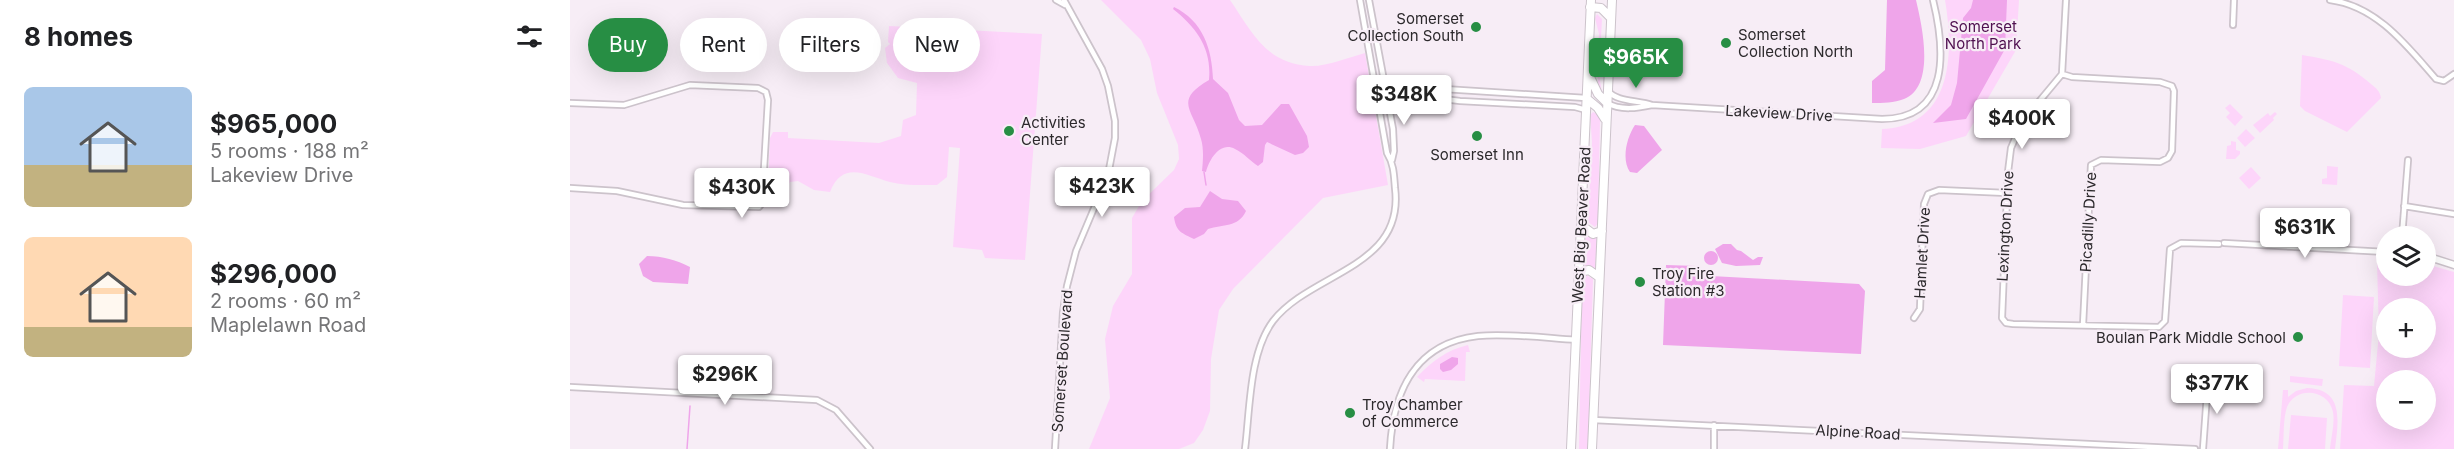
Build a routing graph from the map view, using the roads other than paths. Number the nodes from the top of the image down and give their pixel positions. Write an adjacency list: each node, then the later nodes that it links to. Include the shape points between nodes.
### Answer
1 (1056, 0): 9 (street, Somerset Boulevard)
2 (1360, 0): 18 (street)
3 (1369, 0): 16 (street)
4 (1612, 0): 11 (main road, West Big Beaver Road)
5 (1933, 0): 23 (street, Lakeview Drive, via 1939,37 1939,76 1926,103 1905,117 1882,119)
6 (2066, 0): 14 (street)
7 (2234, 0): 12 (street)
8 (2330, 0): 15 (street, via 2373,15 2436,79)
9 (1065, 2): 49 (street, Somerset Boulevard, via 1102,69 1115,121 1115,138 1108,175 1069,277 1063,312)
10 (1591, 3): 11 (main road); 13 (main road, West Big Beaver Road)
11 (1611, 18): 17 (main road, West Big Beaver Road)
12 (2233, 25)
13 (1588, 73): 19 (main road, West Big Beaver Road); 22 (main road)
14 (2062, 74): 29 (street, Lexington Drive, via 2015,135 2008,159); 41 (street, Picadilly Drive, via 2160,82 2172,86 2174,95 2172,151 2168,158 2160,162 2101,160 2091,165)
15 (2454, 74)
16 (1386, 90): 18 (street); 19 (street, via 1419,87); 20 (street)
17 (1608, 91): 22 (main road, West Big Beaver Road); 23 (street, Lakeview Drive, via 1617,99)
18 (1377, 96): 20 (street); 26 (street, via 1387,153)
19 (1586, 98): 24 (main road, West Big Beaver Road); 25 (main road, via 1598,108)
20 (1388, 99): 24 (street, via 1419,96); 26 (street, via 1393,129)
21 (570, 103): 28 (street, via 624,105 690,85 759,88 766,92 768,100 759,207 683,205 617,191)
22 (1607, 103): 23 (street, Lakeview Drive, via 1638,108); 25 (main road, West Big Beaver Road)
23 (1652, 105)
24 (1586, 110): 32 (main road, West Big Beaver Road)
25 (1606, 124): 34 (main road, West Big Beaver Road)
26 (1392, 160): 50 (street, via 1395,210 1381,243 1364,259 1283,310 1264,335)
27 (2408, 160): 30 (street)
28 (570, 188)
29 (2007, 193): 40 (street, Hamlet Drive, via 1939,190 1926,196 1920,309); 41 (street, Lexington Drive, via 2002,318 2006,323)
30 (2404, 206): 31 (street); 33 (street)
31 (2454, 214)
32 (1581, 225): 34 (main road, via 1593,234); 38 (main road, West Big Beaver Road)
33 (2403, 226)
34 (1602, 231): 39 (main road, West Big Beaver Road)
35 (2376, 252): 41 (street, via 2181,243 2170,249 2166,318 2162,326)
36 (2436, 259): 37 (street)
37 (2454, 265)
38 (1579, 272): 39 (main road, via 1589,270); 42 (main road, West Big Beaver Road)
39 (1599, 277): 45 (main road, West Big Beaver Road)
40 (1914, 318)
41 (2083, 325)
42 (1576, 340): 51 (street, via 1480,336 1438,350 1416,368 1402,389 1394,413); 52 (main road, West Big Beaver Road)
43 (2208, 380): 56 (street)
44 (570, 387): 48 (street, via 817,400 836,410)
45 (1593, 420): 46 (street, Alpine Road); 53 (main road, West Big Beaver Road)
46 (1714, 425): 47 (street, Alpine Road); 54 (street)
47 (2087, 446): 55 (street, Alpine Road)
48 (870, 449)
49 (1055, 449)
50 (1245, 449)
51 (1390, 449)
52 (1571, 449)
53 (1592, 449)
54 (1714, 449)
55 (2195, 449)
56 (2203, 449)

